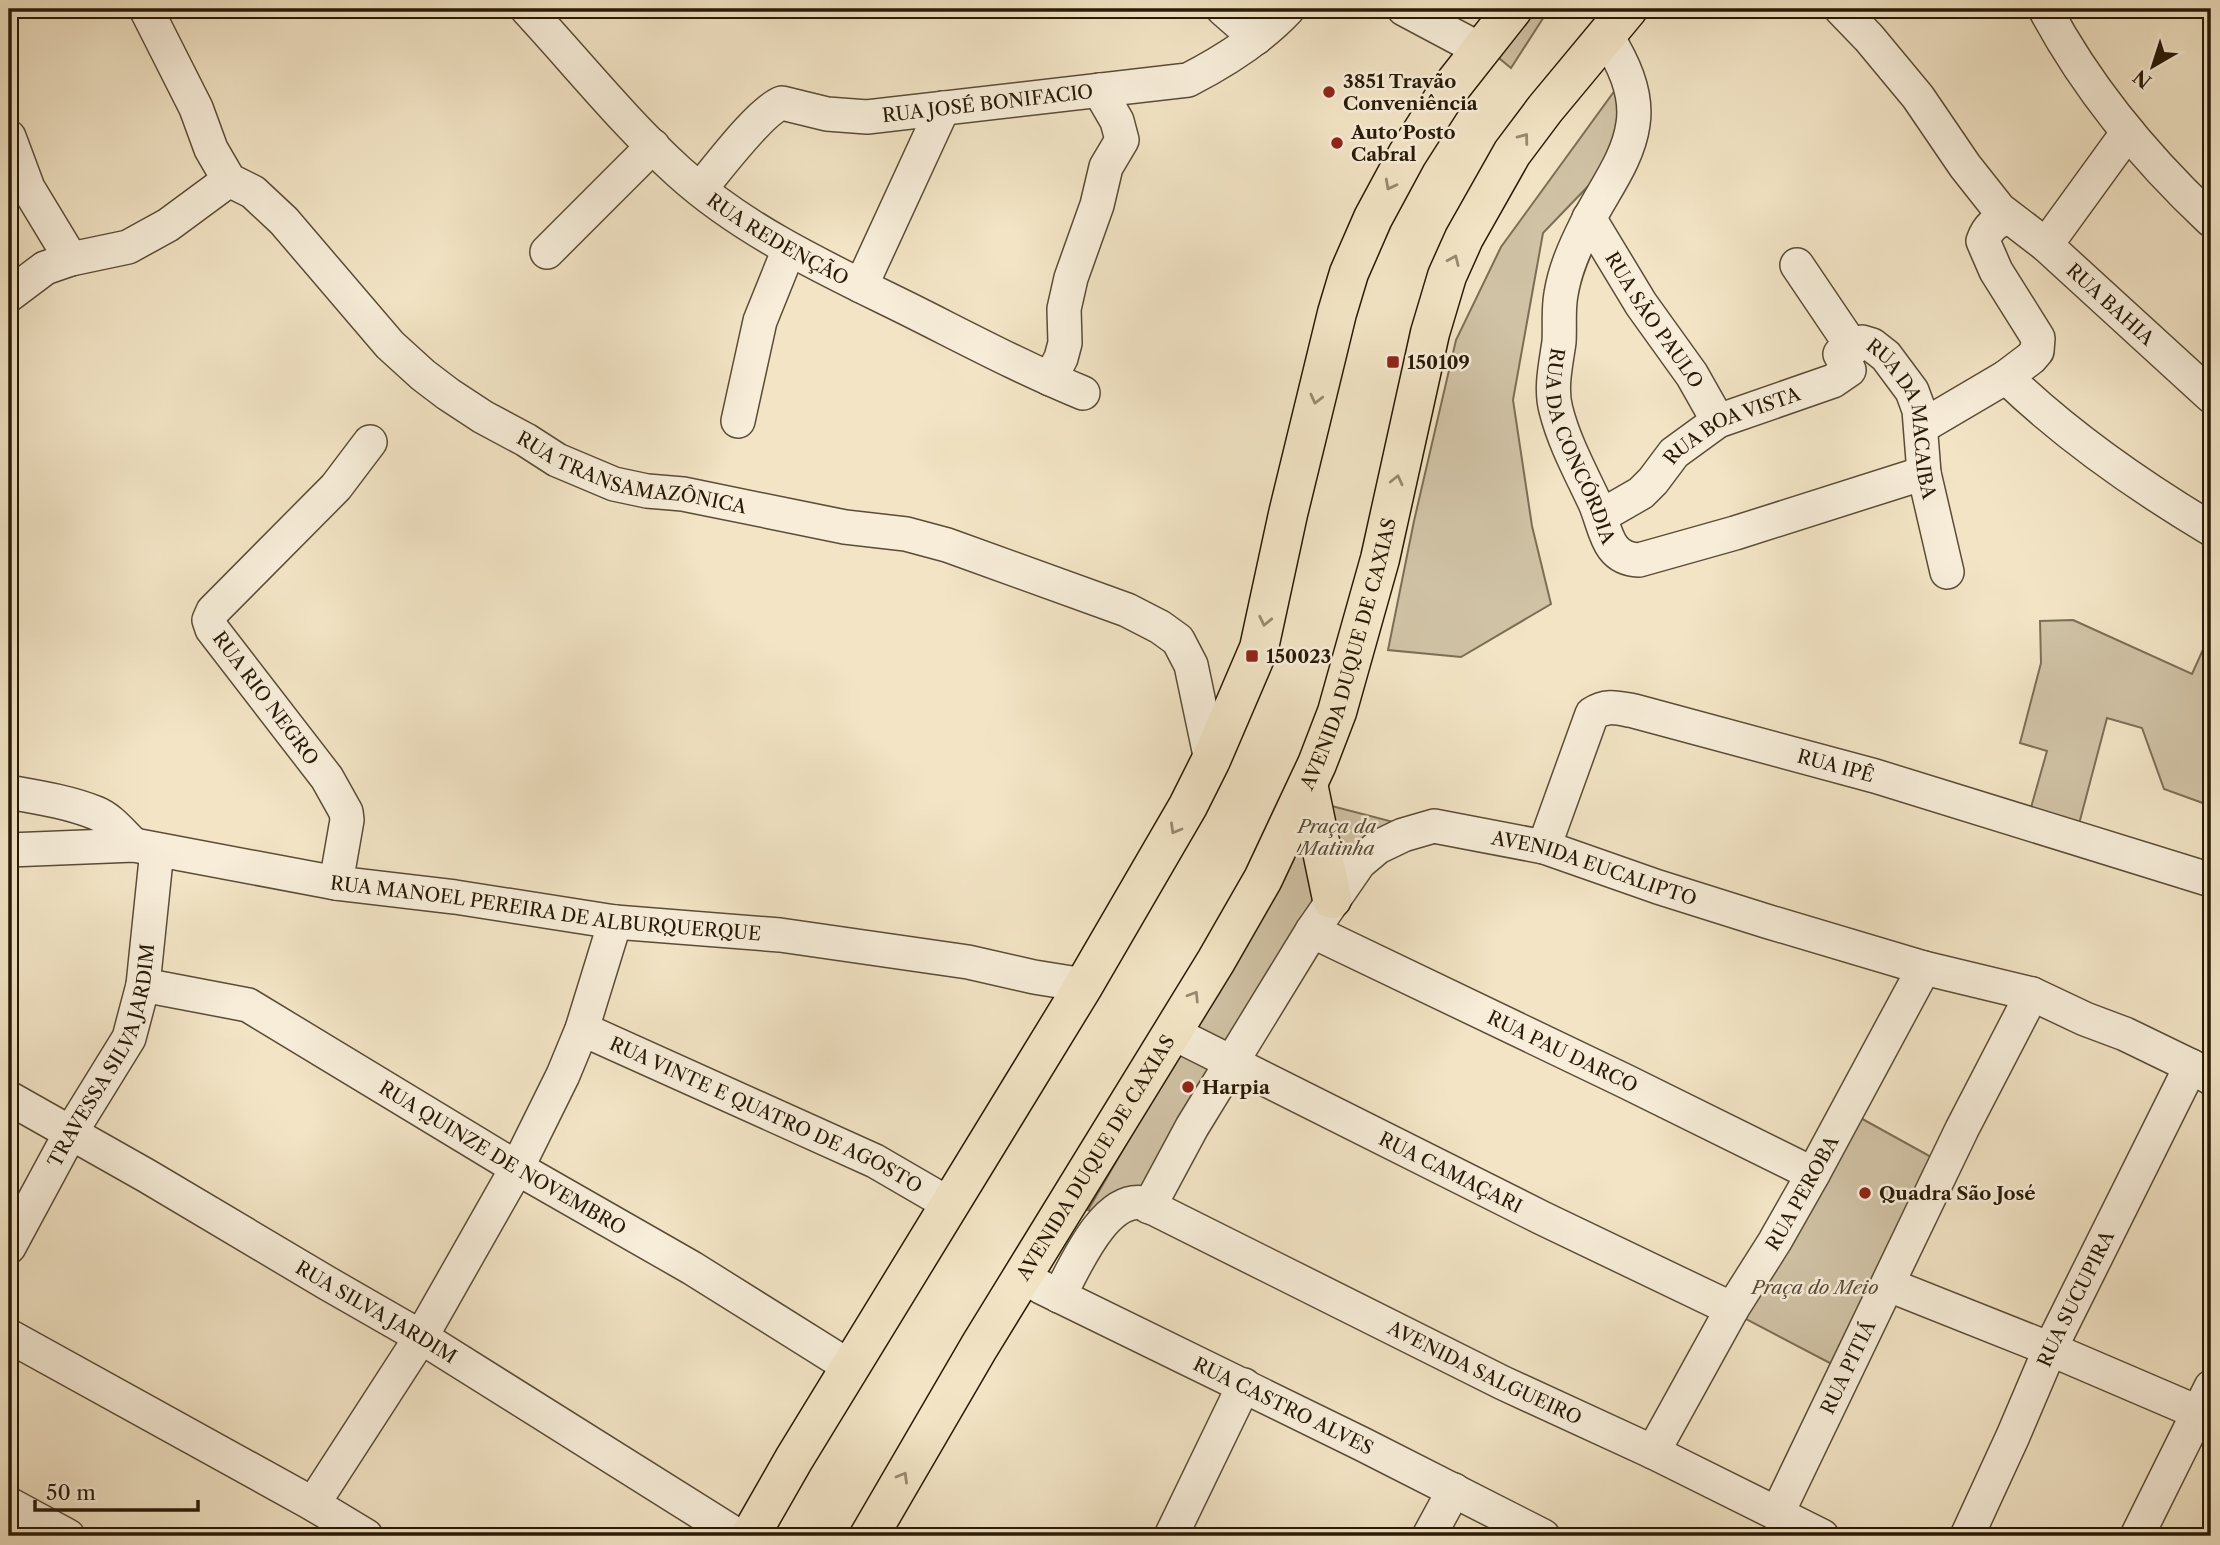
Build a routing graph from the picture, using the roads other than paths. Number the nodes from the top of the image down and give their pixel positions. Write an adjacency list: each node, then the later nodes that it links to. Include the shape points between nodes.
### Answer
1 (146, 9): 17 (street, RUA TRANSAMAZÔNICA)
2 (527, 9): 16 (street, RUA REDENÇÃO)
3 (1223, 9): 10 (street)
4 (1288, 9): 10 (street, RUA JOSÉ BONIFACIO)
5 (1404, 9): 11 (street)
6 (1513, 9): 11 (highway)
7 (1841, 9): 19 (street, RUA BAHIA, via 1918,97)
8 (2045, 9): 14 (street, via 2062,41)
9 (1617, 22): 20 (street, RUA DA CONCÓRDIA, via 1619,58 1634,107 1633,124 1627,149); 43 (highway, AVENIDA DUQUE DE CAXIAS, one-way to 9, via 1337,712 1361,631 1447,276 1512,153)
10 (1256, 38): 12 (street, RUA JOSÉ BONIFACIO, via 1188,80)
11 (1481, 50): 42 (highway, one-way to 42, via 1407,155 1349,274 1259,648)
12 (1099, 90): 13 (street, RUA JOSÉ BONIFACIO); 31 (street, via 1122,140 1106,167 1071,278 1063,309 1065,343)
13 (943, 107): 18 (street, RUA JOSÉ BONIFACIO, via 867,117 776,105); 27 (street)
14 (2128, 132): 21 (street); 22 (street)
15 (9, 137): 25 (street, via 28,188)
16 (653, 146): 18 (street, RUA REDENÇÃO); 24 (street)
17 (229, 180): 25 (street, via 168,225 128,247); 42 (street, RUA TRANSAMAZÔNICA, via 253,192 284,221 390,345 423,375 557,460 636,489 947,545 1127,610 1160,627 1178,640 1191,665)
18 (701, 188): 23 (street, RUA REDENÇÃO, via 727,211)
19 (2007, 217): 22 (street, RUA BAHIA); 30 (street, via 1986,230 1983,241 2039,345 2031,358)
20 (1590, 218): 35 (street, RUA SÃO PAULO); 39 (street, RUA DA CONCÓRDIA, via 1570,257 1560,295 1553,384 1562,431)
21 (2211, 219)
22 (2046, 245): 33 (street, RUA BAHIA)
23 (789, 249): 27 (street, RUA REDENÇÃO); 34 (street, via 760,321)
24 (547, 252)
25 (71, 259): 28 (street, via 46,268)
26 (1797, 265): 29 (street, RUA DA MACAIBA)
27 (861, 286): 31 (street, RUA REDENÇÃO)
28 (9, 295)
29 (1853, 348): 35 (street, RUA BOA VISTA, via 1840,354 1849,370 1842,376); 36 (street, RUA DA MACAIBA, via 1867,342 1886,356 1912,391)
30 (2006, 377): 36 (street); 40 (street, via 2080,440)
31 (1050, 379): 32 (street, RUA REDENÇÃO)
32 (1083, 393)
33 (2211, 396)
34 (738, 421)
35 (1718, 421): 39 (street, RUA BOA VISTA, via 1674,453 1641,493)
36 (1921, 427): 38 (street, RUA DA MACAIBA)
37 (370, 442): 49 (street, RUA RIO NEGRO, via 336,487 209,620 317,765 346,812)
38 (1924, 473): 39 (street, RUA DA CONCÓRDIA, via 1639,561 1627,560 1614,550); 41 (street, RUA DA MACAIBA)
39 (1601, 516)
40 (2211, 529)
41 (1947, 572)
42 (1211, 760): 55 (highway, one-way to 55)
43 (1308, 784): 50 (highway); 58 (highway, AVENIDA DUQUE DE CAXIAS, one-way to 43, via 1263,879)
44 (9, 792): 46 (street, via 97,814)
45 (1544, 847): 48 (street, RUA IPÊ, via 1592,714 1609,707 1875,776); 50 (street, AVENIDA EUCALIPTO, via 1434,826 1378,847 1359,863); 53 (street, AVENIDA EUCALIPTO, via 1766,922)
46 (145, 848): 47 (street, RUA MANOEL PEREIRA DE ALBURQUERQUE); 49 (street, RUA MANOEL PEREIRA DE ALBURQUERQUE); 54 (street, TRAVESSA SILVA JARDIM)
47 (9, 850)
48 (2211, 880)
49 (335, 883): 51 (street, RUA MANOEL PEREIRA DE ALBURQUERQUE)
50 (1332, 899): 52 (street, AVENIDA EUCALIPTO)
51 (615, 922): 55 (street, RUA MANOEL PEREIRA DE ALBURQUERQUE, via 780,935 968,962); 57 (street)
52 (1312, 931): 59 (street, AVENIDA EUCALIPTO); 64 (street, RUA PAU DARCO)
53 (1924, 968): 56 (street, AVENIDA EUCALIPTO); 64 (street, RUA PEROBA)
54 (143, 985): 62 (street, TRAVESSA SILVA JARDIM, via 129,1038); 63 (street, RUA QUINZE DE NOVEMBRO, via 248,1005)
55 (1084, 985): 65 (highway)
56 (2032, 994): 60 (street, AVENIDA EUCALIPTO); 69 (street, RUA PITIÁ)
57 (582, 1029): 63 (street); 65 (street, RUA VINTE E QUATRO DE AGOSTO, via 875,1161)
58 (1171, 1032): 59 (street, RUA CAMAÇARI); 68 (highway, AVENIDA DUQUE DE CAXIAS)
59 (1232, 1063): 66 (street, AVENIDA EUCALIPTO); 71 (street, RUA CAMAÇARI)
60 (2201, 1072): 74 (street, RUA SUCUPIRA)
61 (9, 1098): 62 (street, RUA SILVA JARDIM)
62 (71, 1132): 67 (street, TRAVESSA SILVA JARDIM); 73 (street, RUA SILVA JARDIM)
63 (517, 1168): 73 (street); 75 (street, RUA QUINZE DE NOVEMBRO, via 692,1268)
64 (1813, 1174): 71 (street, RUA PEROBA)
65 (949, 1204): 75 (highway)
66 (1149, 1207): 70 (street, via 1136,1202 1106,1219); 78 (street, AVENIDA SALGUEIRO, via 1503,1383)
67 (9, 1247)
68 (1021, 1278): 70 (street, RUA CASTRO ALVES); 87 (highway, AVENIDA DUQUE DE CAXIAS, one-way to 68)
69 (1889, 1285): 74 (street); 82 (street, RUA PITIÁ)
70 (1059, 1296): 76 (street, RUA CASTRO ALVES)
71 (1731, 1309): 78 (street, RUA PEROBA)
72 (9, 1336): 81 (street)
73 (421, 1337): 81 (street); 85 (street, RUA SILVA JARDIM)
74 (2050, 1349): 77 (street); 92 (street, RUA SUCUPIRA)
75 (850, 1367): 86 (highway)
76 (1244, 1385): 79 (street, RUA CASTRO ALVES); 88 (street)
77 (2207, 1406): 93 (street)
78 (1653, 1452): 82 (street, AVENIDA SALGUEIRO)
79 (1454, 1490): 89 (street); 90 (street, RUA CASTRO ALVES)
80 (9, 1504): 83 (street)
81 (313, 1504): 84 (street)
82 (1777, 1514): 91 (street, AVENIDA SALGUEIRO)
83 (68, 1536)
84 (366, 1536)
85 (738, 1536)
86 (750, 1536)
87 (869, 1536)
88 (1171, 1536)
89 (1429, 1536)
90 (1543, 1536)
91 (1822, 1536)
92 (1967, 1536)
93 (2137, 1536)

